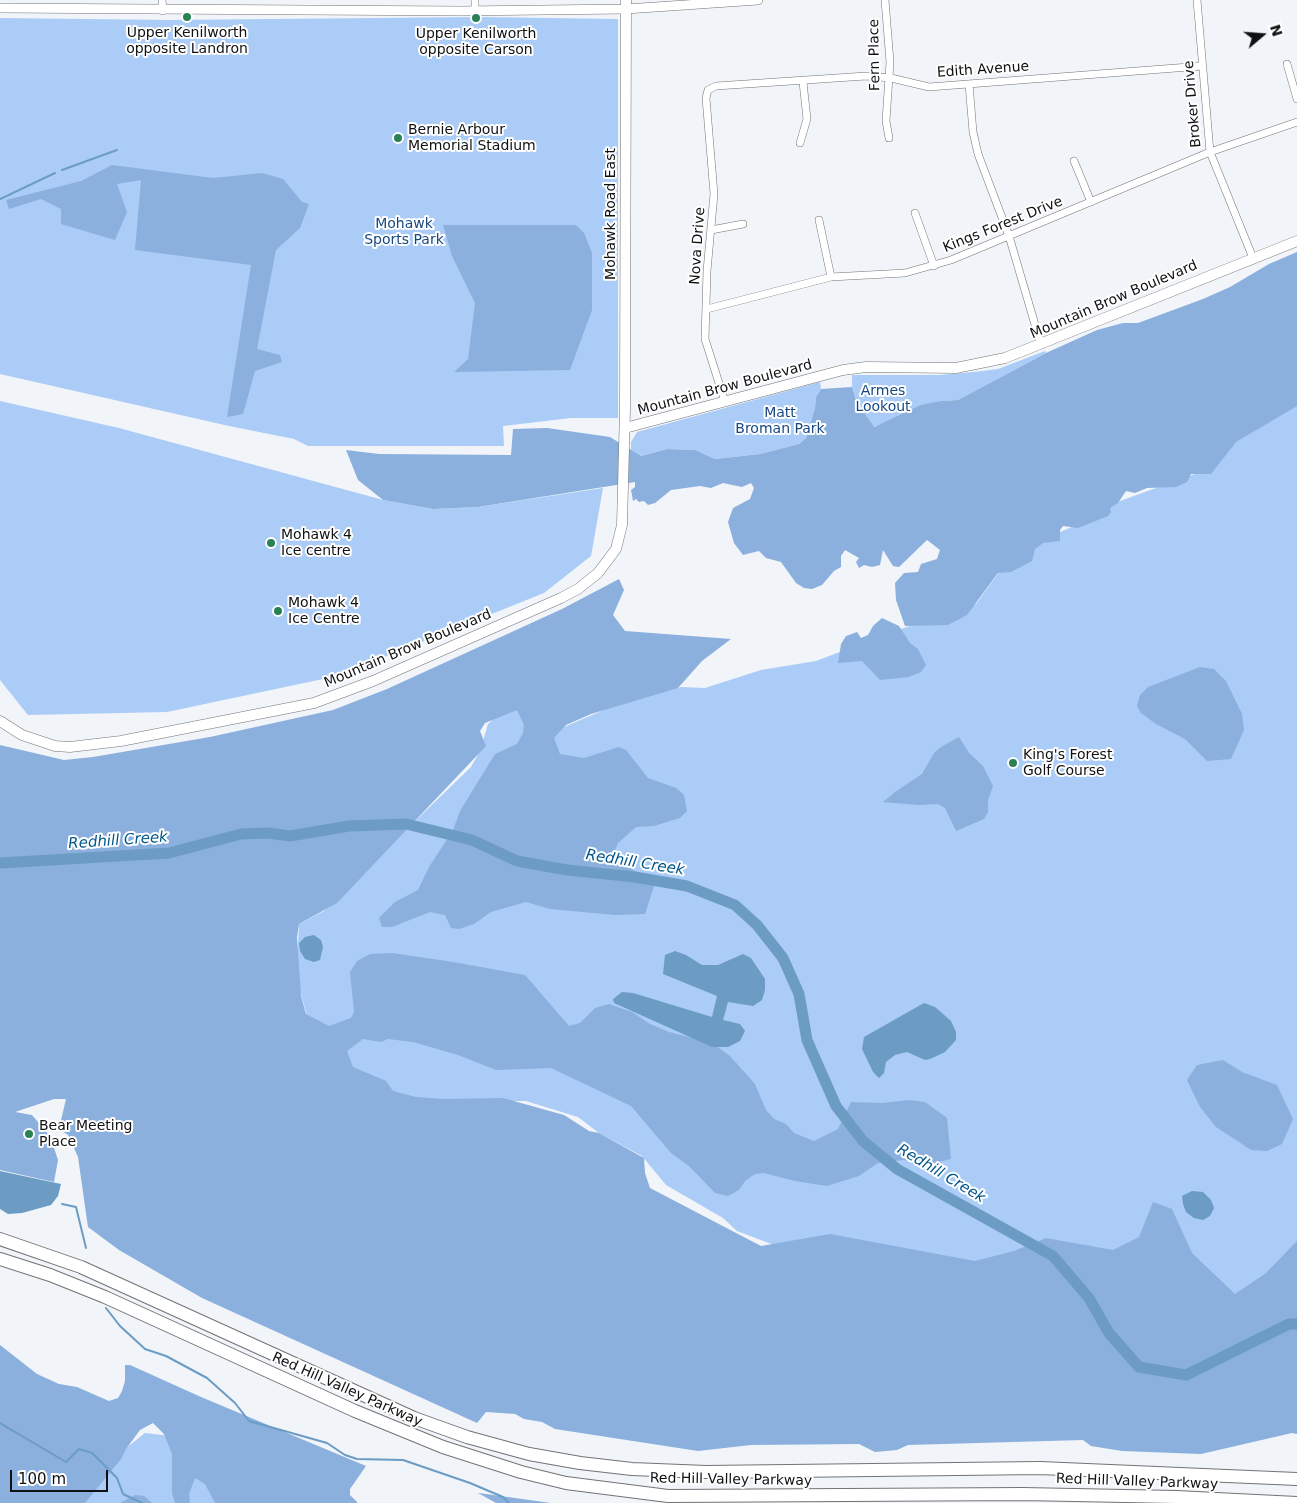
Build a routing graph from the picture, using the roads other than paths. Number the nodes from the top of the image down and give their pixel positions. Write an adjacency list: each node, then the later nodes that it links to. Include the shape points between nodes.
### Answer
1 (162, 0): 9 (street)
2 (475, 0): 10 (street)
3 (758, 0): 6 (street)
4 (885, 0): 13 (street, Fern Place)
5 (1197, 0): 12 (street, Broker Drive)
6 (722, 1): 7 (street)
7 (626, 5): 10 (street); 36 (main road, Mohawk Road East)
8 (0, 8): 9 (street)
9 (163, 11): 10 (street)
10 (475, 11)
11 (1287, 64): 17 (street)
12 (1202, 66): 15 (street, Edith Avenue); 21 (street, Broker Drive)
13 (890, 78): 14 (street, Edith Avenue, via 866,76); 15 (street, Edith Avenue, via 929,87); 19 (street, Fern Place, via 886,121)
14 (803, 82): 16 (street, Edith Avenue, via 716,86); 20 (street, via 806,119)
15 (969, 84): 28 (street, via 978,154)
16 (708, 90): 27 (street, Nova Drive, via 714,194)
17 (1297, 98)
18 (1297, 122): 21 (street, Kings Forest Drive)
19 (889, 138)
20 (800, 143)
21 (1210, 152): 23 (street, Kings Forest Drive); 30 (street, Broker Drive)
22 (1074, 161): 23 (street)
23 (1091, 202): 28 (street, Kings Forest Drive)
24 (915, 214): 31 (street)
25 (819, 220): 32 (street)
26 (743, 224): 27 (street)
27 (711, 230): 33 (street, Nova Drive)
28 (1009, 237): 31 (street, Kings Forest Drive); 34 (street)
29 (1297, 241): 30 (main road, Mountain Brow Boulevard)
30 (1253, 258): 34 (main road, Mountain Brow Boulevard)
31 (934, 266): 32 (street, Kings Forest Drive, via 905,272)
32 (831, 277): 33 (street, Kings Forest Drive)
33 (707, 310): 35 (street, Nova Drive, via 705,338)
34 (1041, 345): 35 (main road, Mountain Brow Boulevard, via 978,365 843,370)
35 (725, 402): 36 (main road, Mountain Brow Boulevard)
36 (625, 428): 37 (main road, Mountain Brow Boulevard, via 622,525 616,549 598,573 578,589 488,631 314,703 92,746 49,744 22,735)
37 (0, 721)
38 (0, 1239): 41 (highway, Red Hill Valley Parkway, via 81,1266 414,1418 529,1454 632,1469 706,1472 1040,1468)
39 (0, 1259): 43 (highway, Red Hill Valley Parkway, via 50,1275 148,1316 355,1411 443,1447 566,1483 676,1496 1023,1494)
40 (1297, 1472): 41 (highway)
41 (1263, 1476): 42 (highway, Red Hill Valley Parkway)
42 (1297, 1479)
43 (1176, 1497): 44 (highway); 45 (highway, Red Hill Valley Parkway)
44 (1198, 1503)
45 (1297, 1503)

